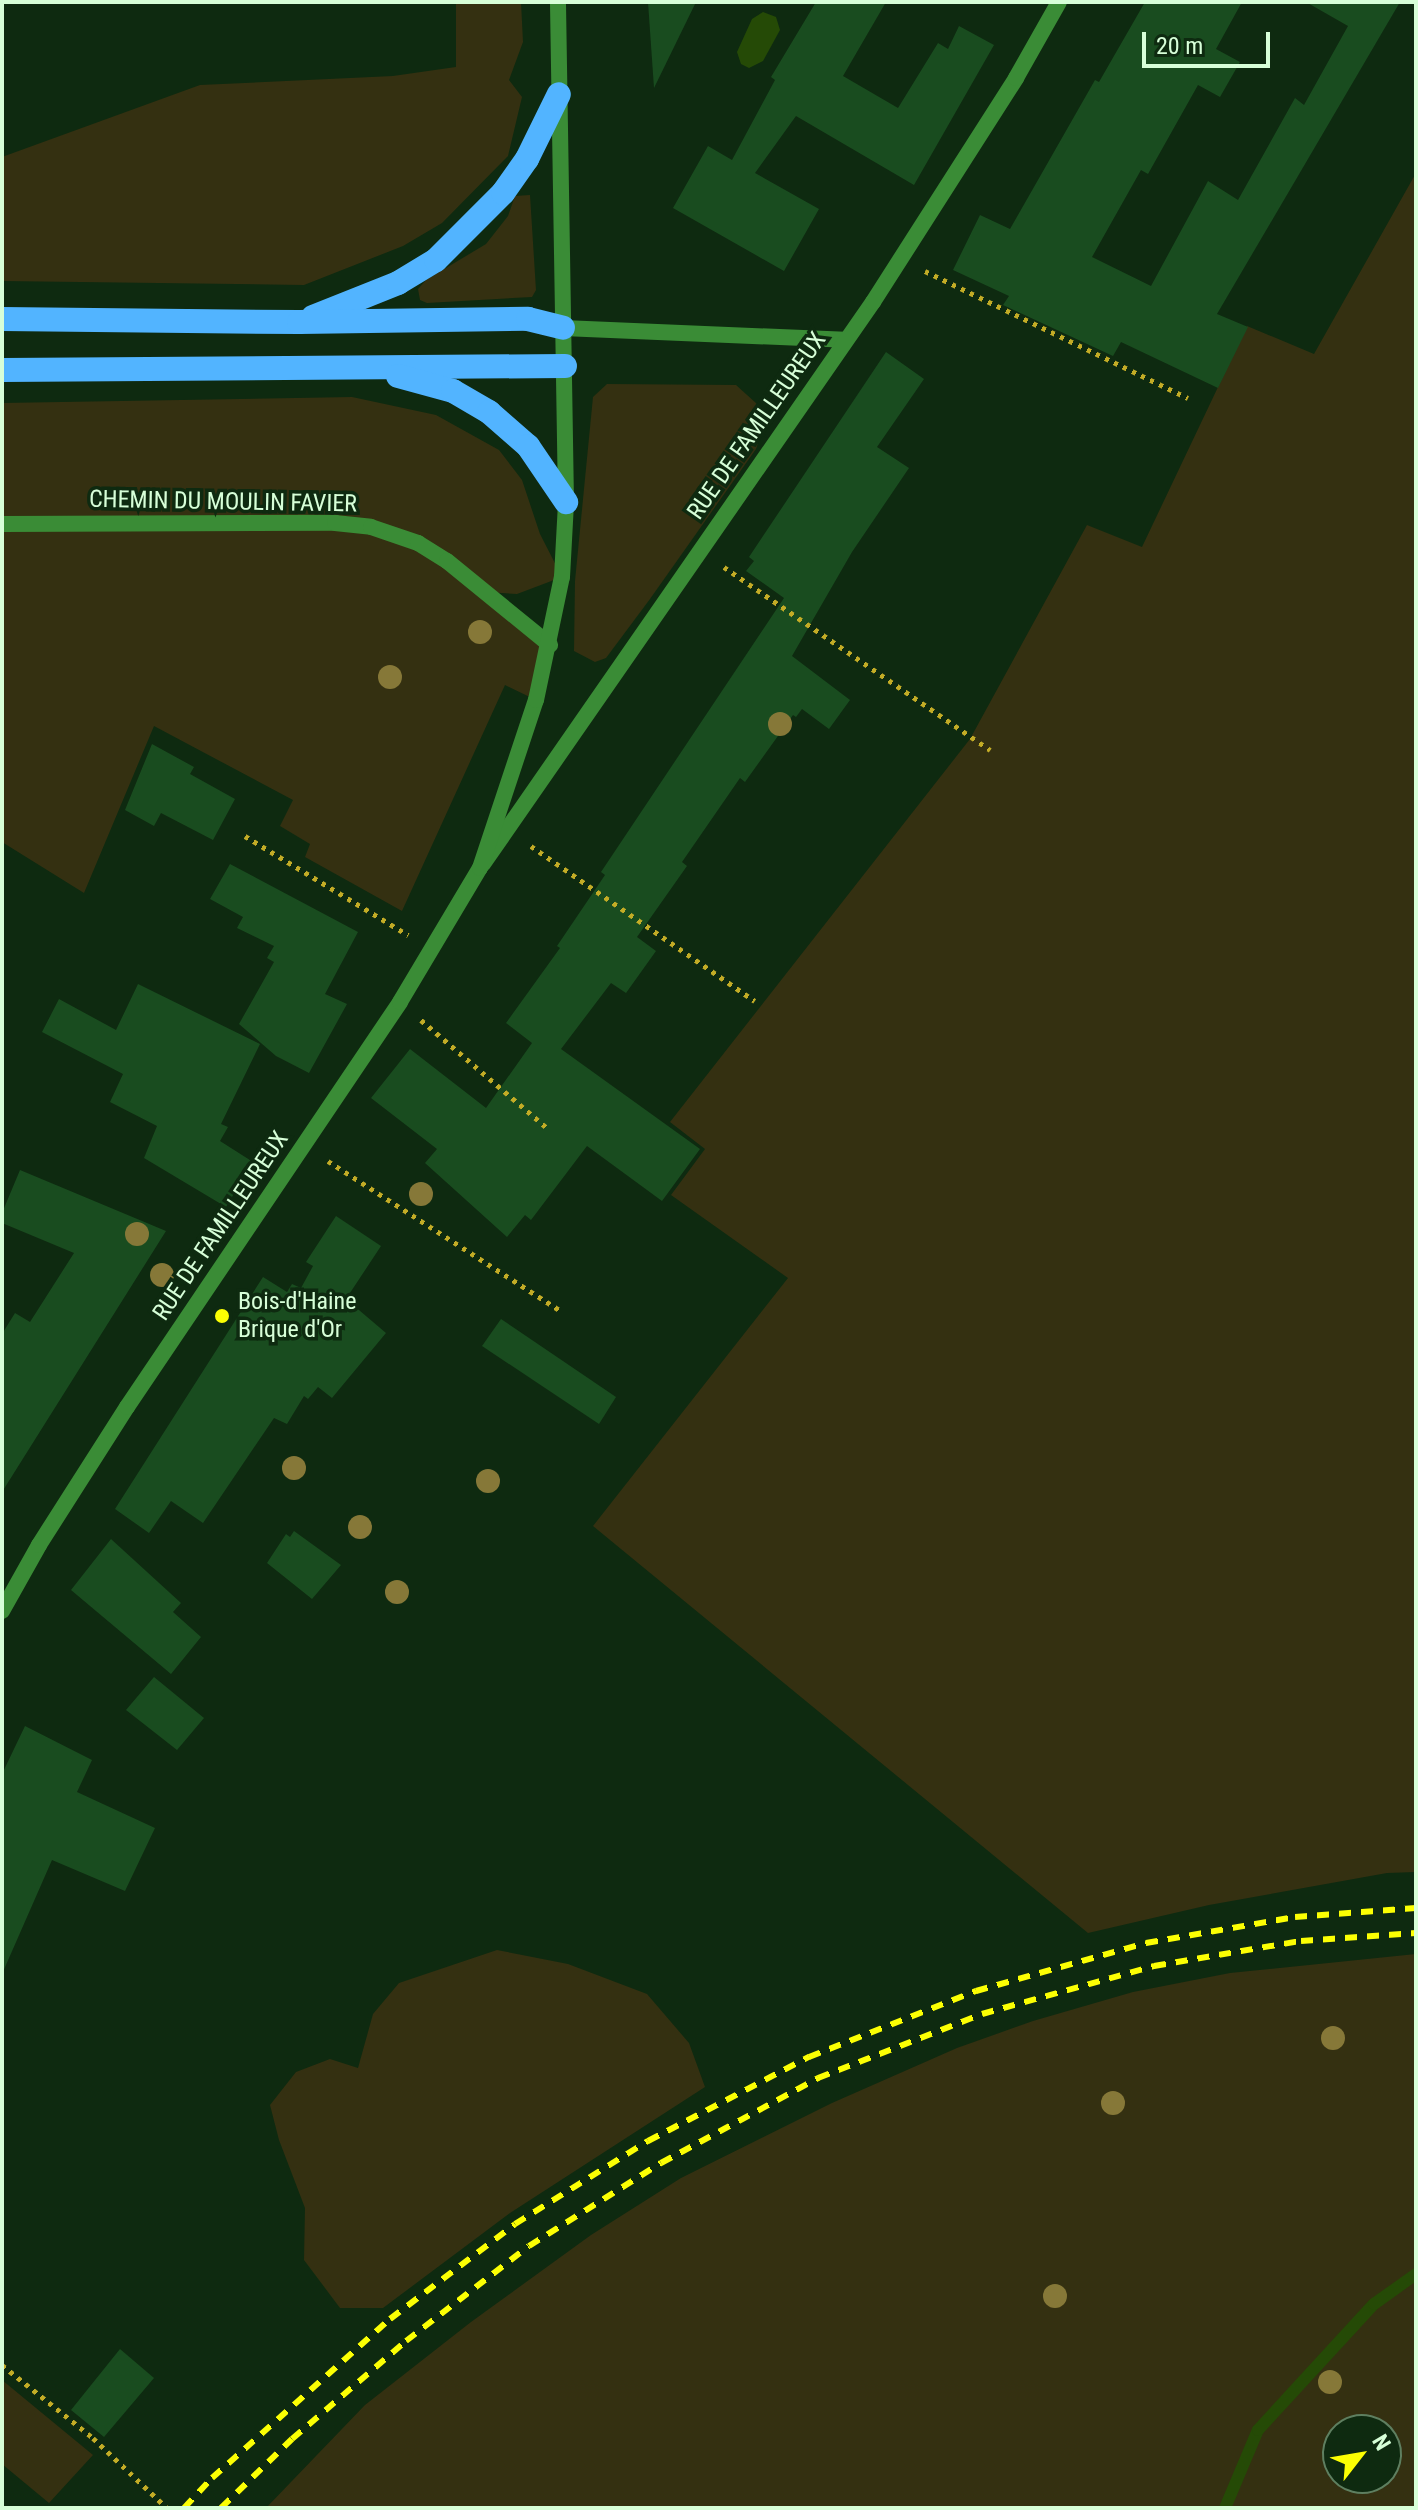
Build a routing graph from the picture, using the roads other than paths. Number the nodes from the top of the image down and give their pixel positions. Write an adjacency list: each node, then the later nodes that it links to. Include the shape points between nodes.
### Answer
1 (558, 2): 3 (street, RUE DE FAMILLEUREUX)
2 (1059, 2): 7 (street, RUE DE FAMILLEUREUX, via 1016,78)
3 (559, 94): 5 (highway, via 527,159 503,193 436,260 398,283); 6 (street, RUE DE FAMILLEUREUX)
4 (2, 319): 5 (highway)
5 (299, 322): 6 (highway, via 528,319)
6 (563, 328): 7 (street); 8 (street, RUE DE FAMILLEUREUX)
7 (845, 340): 14 (street, RUE DE FAMILLEUREUX)
8 (565, 366): 9 (highway); 11 (street, RUE DE FAMILLEUREUX)
9 (369, 368): 10 (highway); 11 (highway, via 453,391 489,412 528,446)
10 (2, 370)
11 (566, 502): 13 (street, RUE DE FAMILLEUREUX, via 562,577)
12 (2, 524): 13 (street, CHEMIN DU MOULIN FAVIER, via 371,527 418,543 447,561)
13 (550, 645): 14 (street, RUE DE FAMILLEUREUX)
14 (480, 868): 15 (street, RUE DE FAMILLEUREUX, via 400,1002 127,1407)
15 (2, 1611)

